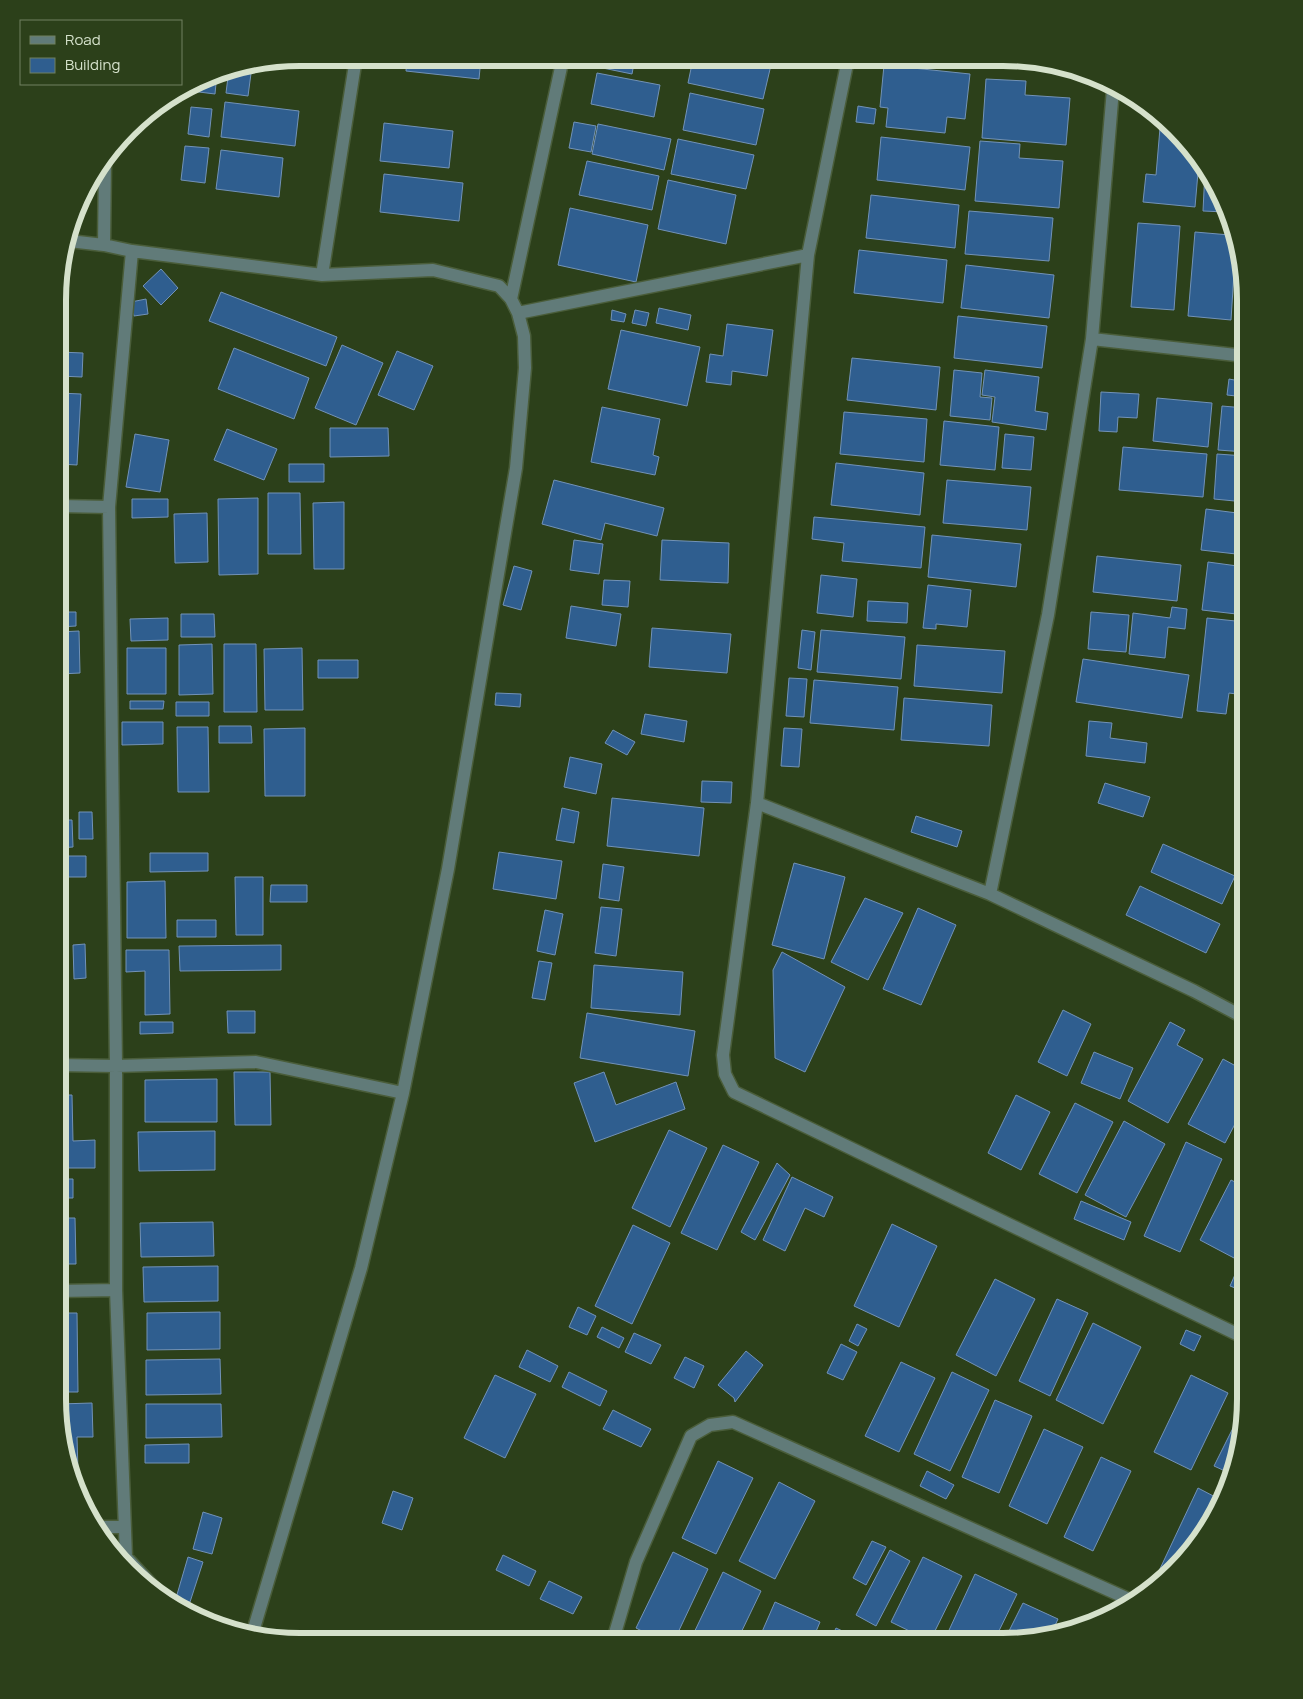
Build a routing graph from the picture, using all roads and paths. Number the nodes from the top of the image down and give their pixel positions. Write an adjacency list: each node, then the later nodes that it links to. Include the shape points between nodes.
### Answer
1 (355, 66): 10 (street)
2 (561, 66): 11 (street)
3 (847, 66): 9 (street)
4 (1113, 94): 13 (street)
5 (104, 173): 7 (street)
6 (74, 242): 7 (street)
7 (104, 245): 8 (street)
8 (132, 251): 10 (street); 16 (street)
9 (808, 255): 12 (street); 17 (street)
10 (322, 275): 11 (street, via 432,270 499,286)
11 (511, 299): 12 (street)
12 (518, 313): 22 (street, via 524,336 525,368 516,468 448,869)
13 (1092, 339): 14 (street); 18 (street, via 1048,615)
14 (1237, 355)
15 (66, 506): 16 (street)
16 (109, 506): 21 (street)
17 (757, 802): 18 (street); 25 (street, via 723,1055 725,1074 734,1092)
18 (990, 894): 19 (street)
19 (1237, 1014)
20 (66, 1065): 21 (street)
21 (116, 1066): 22 (street, via 256,1062); 23 (street)
22 (403, 1094): 30 (street, via 361,1268)
23 (116, 1290): 24 (street); 27 (street)
24 (66, 1291)
25 (1237, 1334)
26 (105, 1527): 27 (street)
27 (124, 1527): 28 (street)
28 (125, 1554)
29 (1125, 1598): 31 (street, via 733,1422 710,1425 691,1436 636,1562)
30 (254, 1628)
31 (615, 1633)

